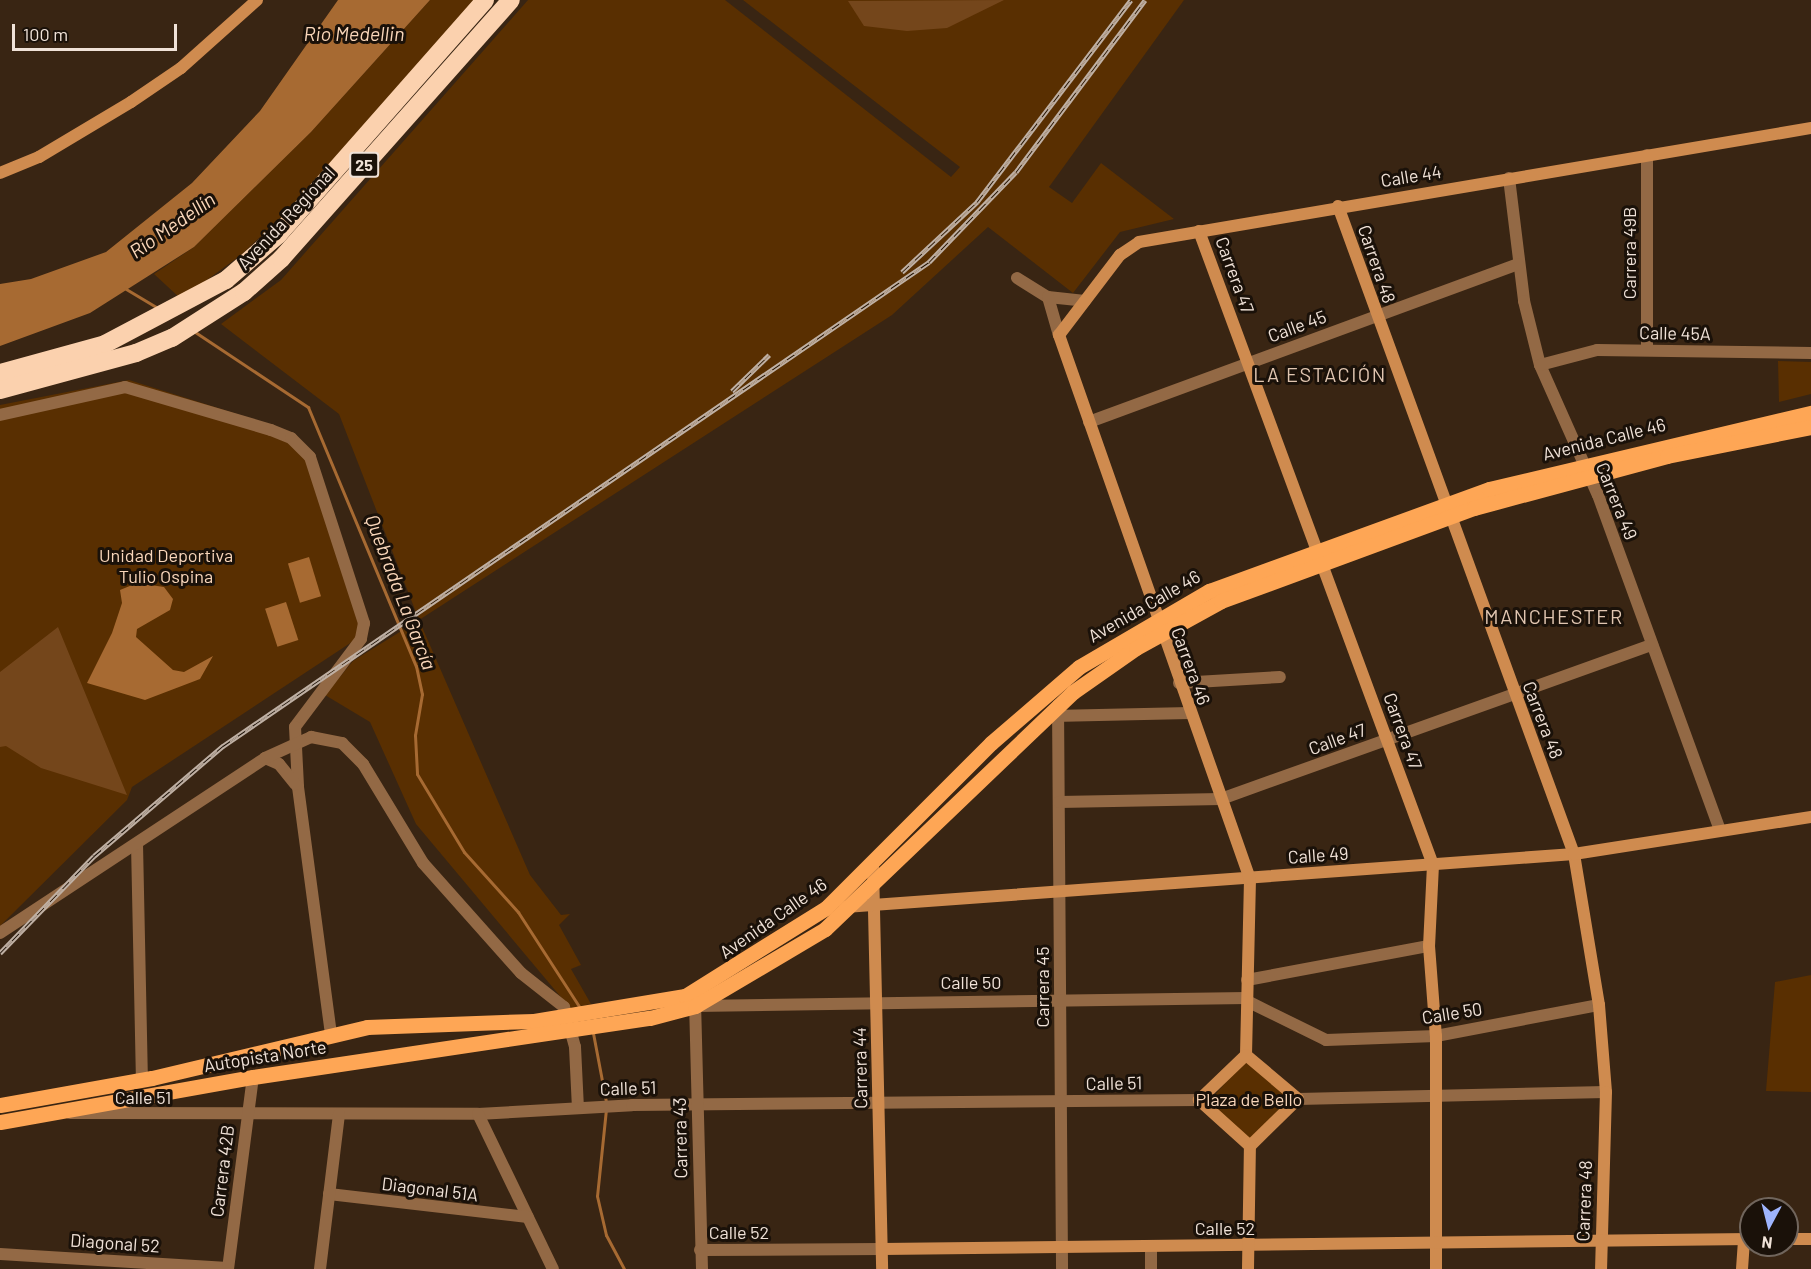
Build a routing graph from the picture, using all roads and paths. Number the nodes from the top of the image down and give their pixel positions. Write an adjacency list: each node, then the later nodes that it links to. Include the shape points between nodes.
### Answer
1 (257, 0): 6 (street, via 181,68 131,102 39,157)
2 (485, 0): 20 (highway, Avenida Regional / 25, via 278,235 226,280 136,330 75,354)
3 (511, 0): 21 (highway, Avenida Regional / 25, via 280,259 206,318 172,338 116,361)
4 (1811, 128): 5 (street, Calle 44)
5 (1647, 155): 7 (street, Calle 44); 16 (street, Carrera 49B)
6 (0, 173)
7 (1509, 178): 8 (street, Calle 44); 10 (street, Carrera 49)
8 (1338, 206): 9 (street, Calle 44); 14 (street, Carrera 48)
9 (1199, 231): 13 (street, Calle 44, via 1132,245); 18 (street, Carrera 47)
10 (1518, 264): 14 (street, Calle 45); 19 (street, Carrera 49)
11 (1017, 278): 12 (street)
12 (1048, 297): 13 (street); 15 (street, Carrera 46)
13 (1085, 301): 15 (street, Calle 44)
14 (1377, 316): 18 (street, Calle 45); 27 (street, Carrera 48)
15 (1059, 335): 24 (street, Carrera 46)
16 (1647, 350): 17 (street, Calle 45A); 19 (street, Calle 45A, via 1584,351)
17 (1811, 352)
18 (1248, 363): 24 (street, Calle 45); 28 (street, Carrera 47)
19 (1540, 365): 26 (street, Carrera 49)
20 (0, 373)
21 (0, 390)
22 (1811, 413): 26 (main road, Avenida Calle 46)
23 (0, 415): 38 (street, via 125,387 271,430 304,450 364,623 361,639 297,720)
24 (1089, 422): 29 (street, Carrera 46)
25 (1811, 427): 26 (main road, Avenida Calle 46)
26 (1586, 470): 27 (main road, Avenida Calle 46); 31 (street, Carrera 49)
27 (1445, 510): 28 (main road, Avenida Calle 46); 34 (street, Carrera 48)
28 (1319, 557): 29 (main road, Avenida Calle 46, via 1224,583); 30 (main road, Avenida Calle 46, via 1221,601); 37 (street, Carrera 47)
29 (1155, 620): 30 (street, Carrera 46); 48 (main road, Avenida Calle 46, via 1104,649 1020,716)
30 (1161, 634): 33 (street, Carrera 46); 35 (main road, Avenida Calle 46)
31 (1652, 645): 34 (street, Calle 47); 44 (street, Carrera 49)
32 (1280, 677): 33 (street)
33 (1179, 683): 36 (street, Carrera 46)
34 (1514, 695): 37 (street, Calle 47); 46 (street, Carrera 48)
35 (1054, 712): 36 (street); 42 (street, Carrera 45); 50 (main road, Avenida Calle 46)
36 (1190, 713): 41 (street, Carrera 46)
37 (1387, 740): 41 (street, Calle 47); 47 (street, Carrera 47)
38 (294, 744): 39 (street); 40 (street); 78 (street, via 325,738 356,755 423,863 521,973 564,1007 575,1047)
39 (265, 758): 40 (street, via 287,771); 45 (street)
40 (298, 787): 65 (street)
41 (1221, 799): 42 (street, Calle 47); 49 (street, Carrera 46)
42 (1059, 802): 51 (street, Carrera 45)
43 (1811, 817): 44 (street, Calle 49)
44 (1720, 831): 46 (street, Calle 49)
45 (137, 844): 55 (street); 69 (street)
46 (1574, 854): 47 (street, Calle 49); 61 (street, Carrera 48)
47 (1433, 865): 49 (street, Calle 49); 56 (street, Carrera 47)
48 (873, 866): 50 (street, Carrera 44); 54 (main road, Avenida Calle 46)
49 (1250, 879): 51 (street, Calle 49); 57 (street, Carrera 46)
50 (874, 887): 52 (street, Carrera 44); 53 (main road, Avenida Calle 46)
51 (1059, 892): 52 (street, Calle 49); 58 (street, Carrera 45)
52 (874, 905): 53 (street, Calle 49); 59 (street, Carrera 44)
53 (853, 906): 54 (street, Calle 49); 62 (main road, Avenida Calle 46, via 800,947)
54 (826, 908): 63 (main road, Avenida Calle 46, via 695,991)
55 (0, 933)
56 (1429, 946): 57 (street); 66 (street, Carrera 47)
57 (1247, 980): 60 (street, Carrera 46)
58 (1060, 999): 59 (street, Calle 50); 60 (street, Calle 50); 74 (street, Carrera 45)
59 (876, 1000): 62 (street, Calle 50); 75 (street, Carrera 44)
60 (1247, 1000): 66 (street, Calle 50, via 1326,1040); 67 (street, Carrera 46)
61 (1599, 1005): 66 (street, Calle 50); 70 (street, Carrera 48)
62 (695, 1006): 63 (main road, Avenida Calle 46); 76 (street, Carrera 43)
63 (600, 1020): 64 (main road)
64 (536, 1028): 65 (main road, Autopista Norte, via 407,1024); 68 (main road, Autopista Norte)
65 (331, 1034): 69 (main road, Autopista Norte)
66 (1436, 1036): 71 (street, Carrera 47)
67 (1246, 1055): 72 (street); 73 (street)
68 (253, 1077): 79 (main road, Autopista Norte); 82 (street, Carrera 42B)
69 (142, 1080): 77 (main road, Autopista Norte)
70 (1606, 1092): 71 (street); 87 (street, Carrera 48)
71 (1436, 1095): 72 (street); 89 (street, Carrera 47)
72 (1298, 1099): 84 (street)
73 (1199, 1100): 74 (street, Calle 51); 84 (street)
74 (1061, 1102): 75 (street, Calle 51); 92 (street, Carrera 45)
75 (879, 1103): 76 (street, Calle 51); 93 (street, Carrera 44)
76 (697, 1104): 78 (street, Calle 51); 94 (street, Carrera 43)
77 (0, 1105)
78 (578, 1108): 81 (street, Calle 51)
79 (57, 1113): 82 (street, Calle 51); 83 (main road, Autopista Norte)
80 (339, 1114): 81 (street, Calle 51); 82 (street, Calle 51); 85 (street)
81 (478, 1114): 86 (street)
82 (247, 1115): 96 (street, Carrera 42B)
83 (0, 1122)
84 (1250, 1146): 91 (street)
85 (329, 1194): 86 (street, Diagonal 51A); 97 (street)
86 (528, 1217): 98 (street)
87 (1601, 1238): 88 (street, Calle 52); 89 (street, Calle 52); 105 (street, Carrera 48)
88 (1739, 1239)
89 (1435, 1244): 91 (street, Calle 52); 104 (street, Carrera 47)
90 (1151, 1246): 91 (street, Calle 52); 92 (street, Calle 52); 102 (street)
91 (1248, 1246): 103 (street)
92 (1062, 1247): 93 (street, Calle 52); 101 (street, Carrera 45)
93 (882, 1249): 94 (street, Calle 52); 100 (street, Carrera 44)
94 (700, 1251): 99 (street, Carrera 43)
95 (0, 1254): 96 (street, Diagonal 52)
96 (228, 1269)
97 (320, 1269)
98 (553, 1269)
99 (702, 1269)
100 (882, 1269)
101 (1062, 1269)
102 (1151, 1269)
103 (1248, 1269)
104 (1436, 1269)
105 (1601, 1269)

